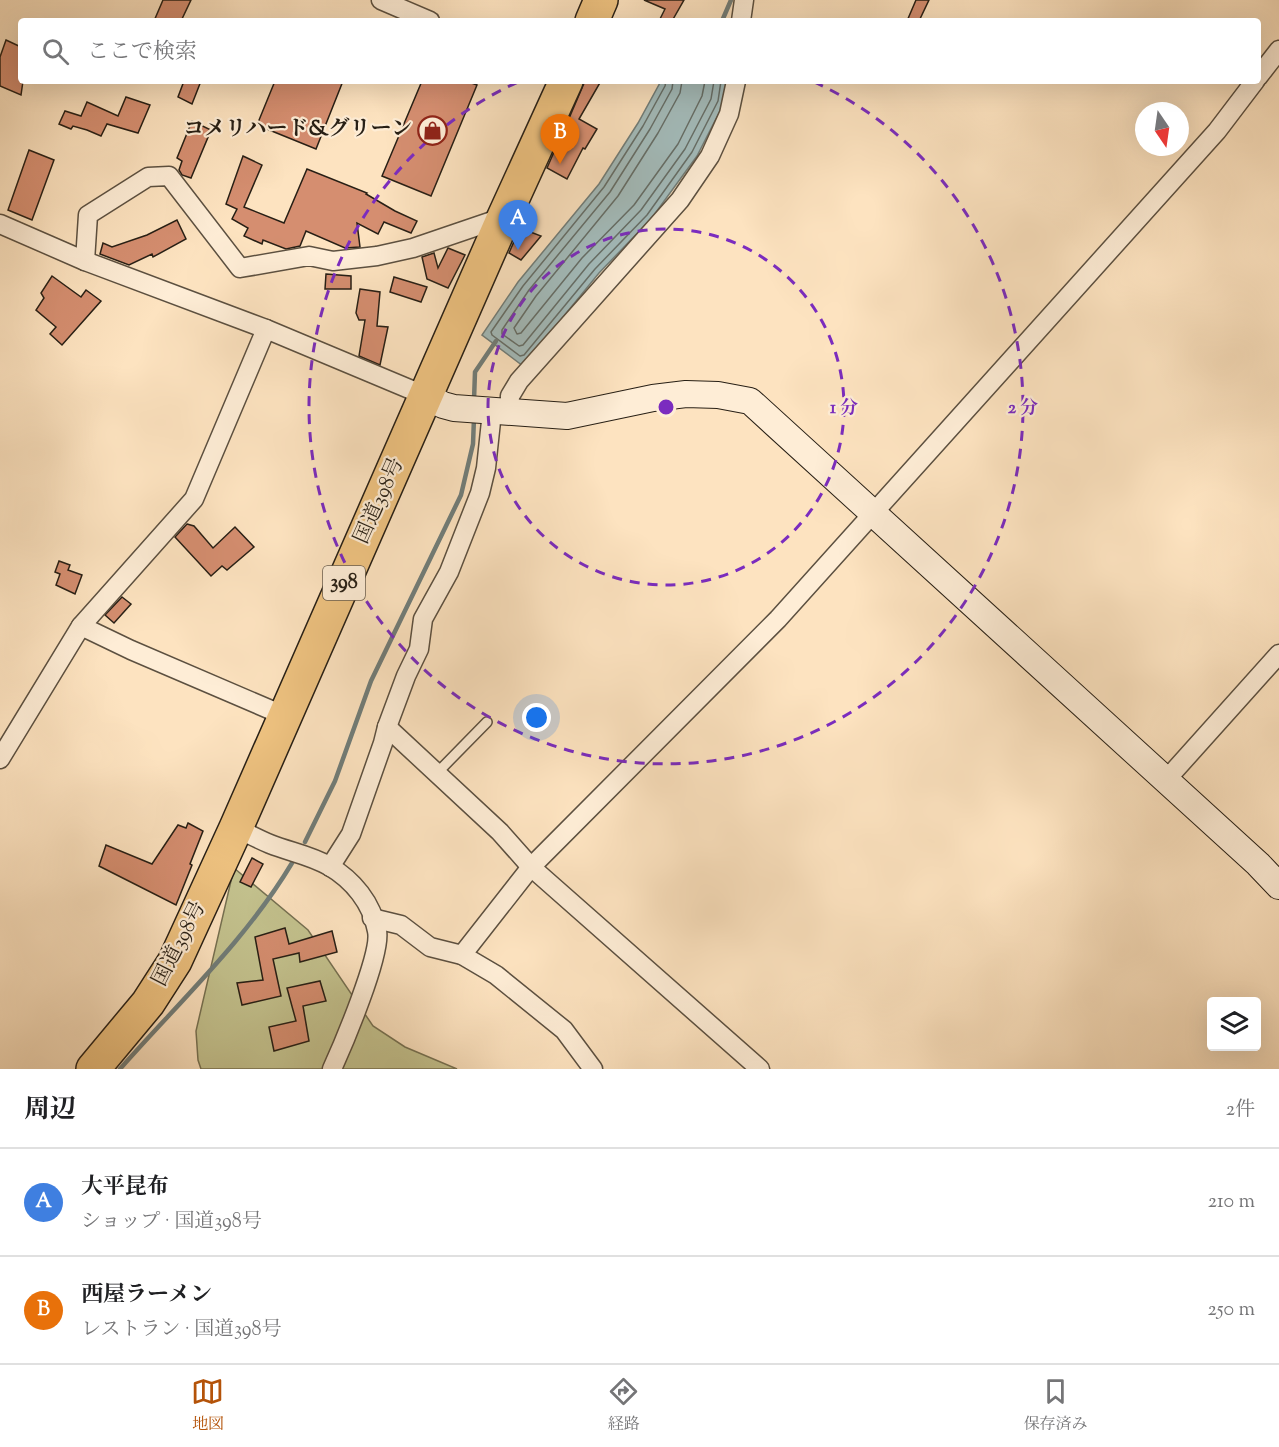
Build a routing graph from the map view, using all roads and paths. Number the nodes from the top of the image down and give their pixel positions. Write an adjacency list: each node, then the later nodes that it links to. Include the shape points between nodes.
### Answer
1 (381, 0): 4 (street)
2 (601, 0): 5 (highway)
3 (744, 0): 6 (street)
4 (423, 18)
5 (593, 18)
6 (741, 18)
7 (1279, 50): 8 (street)
8 (1261, 74)
9 (565, 84): 12 (highway, 国道398号 / 398)
10 (735, 84): 17 (street, via 729,114 710,156 680,200)
11 (1253, 84): 18 (street, via 1217,131)
12 (504, 217): 14 (street, via 377,256 333,261 309,256 240,268 169,176 148,177 88,215); 16 (highway, 国道398号 / 398)
13 (0, 224): 14 (street)
14 (85, 261): 15 (street)
15 (266, 329): 16 (street); 19 (street, via 194,499)
16 (440, 402): 17 (street); 21 (highway, 国道398号 / 398)
17 (495, 412): 18 (street, via 567,416 686,394 718,394 750,401); 23 (street, via 480,493 449,572 423,620 419,649)
18 (873, 512): 26 (street); 29 (street, via 778,619)
19 (81, 626): 21 (street); 24 (street)
20 (1279, 654): 26 (street)
21 (285, 716): 27 (highway, 国道398号 / 398)
22 (487, 722): 25 (lane)
23 (387, 727): 25 (street); 28 (street, via 351,834)
24 (0, 759)
25 (436, 774): 29 (street, via 500,832)
26 (1166, 780): 30 (street)
27 (236, 828): 28 (street); 33 (highway, 国道398号 / 398, via 175,962 148,1003)
28 (330, 867): 31 (street, via 355,885)
29 (531, 867): 32 (street); 36 (street)
30 (1279, 886)
31 (372, 918): 32 (street, via 401,925 430,947); 34 (street, via 378,932 375,954)
32 (462, 955): 35 (street, via 496,975 564,1030)
33 (93, 1069)
34 (332, 1069)
35 (593, 1069)
36 (760, 1069)

